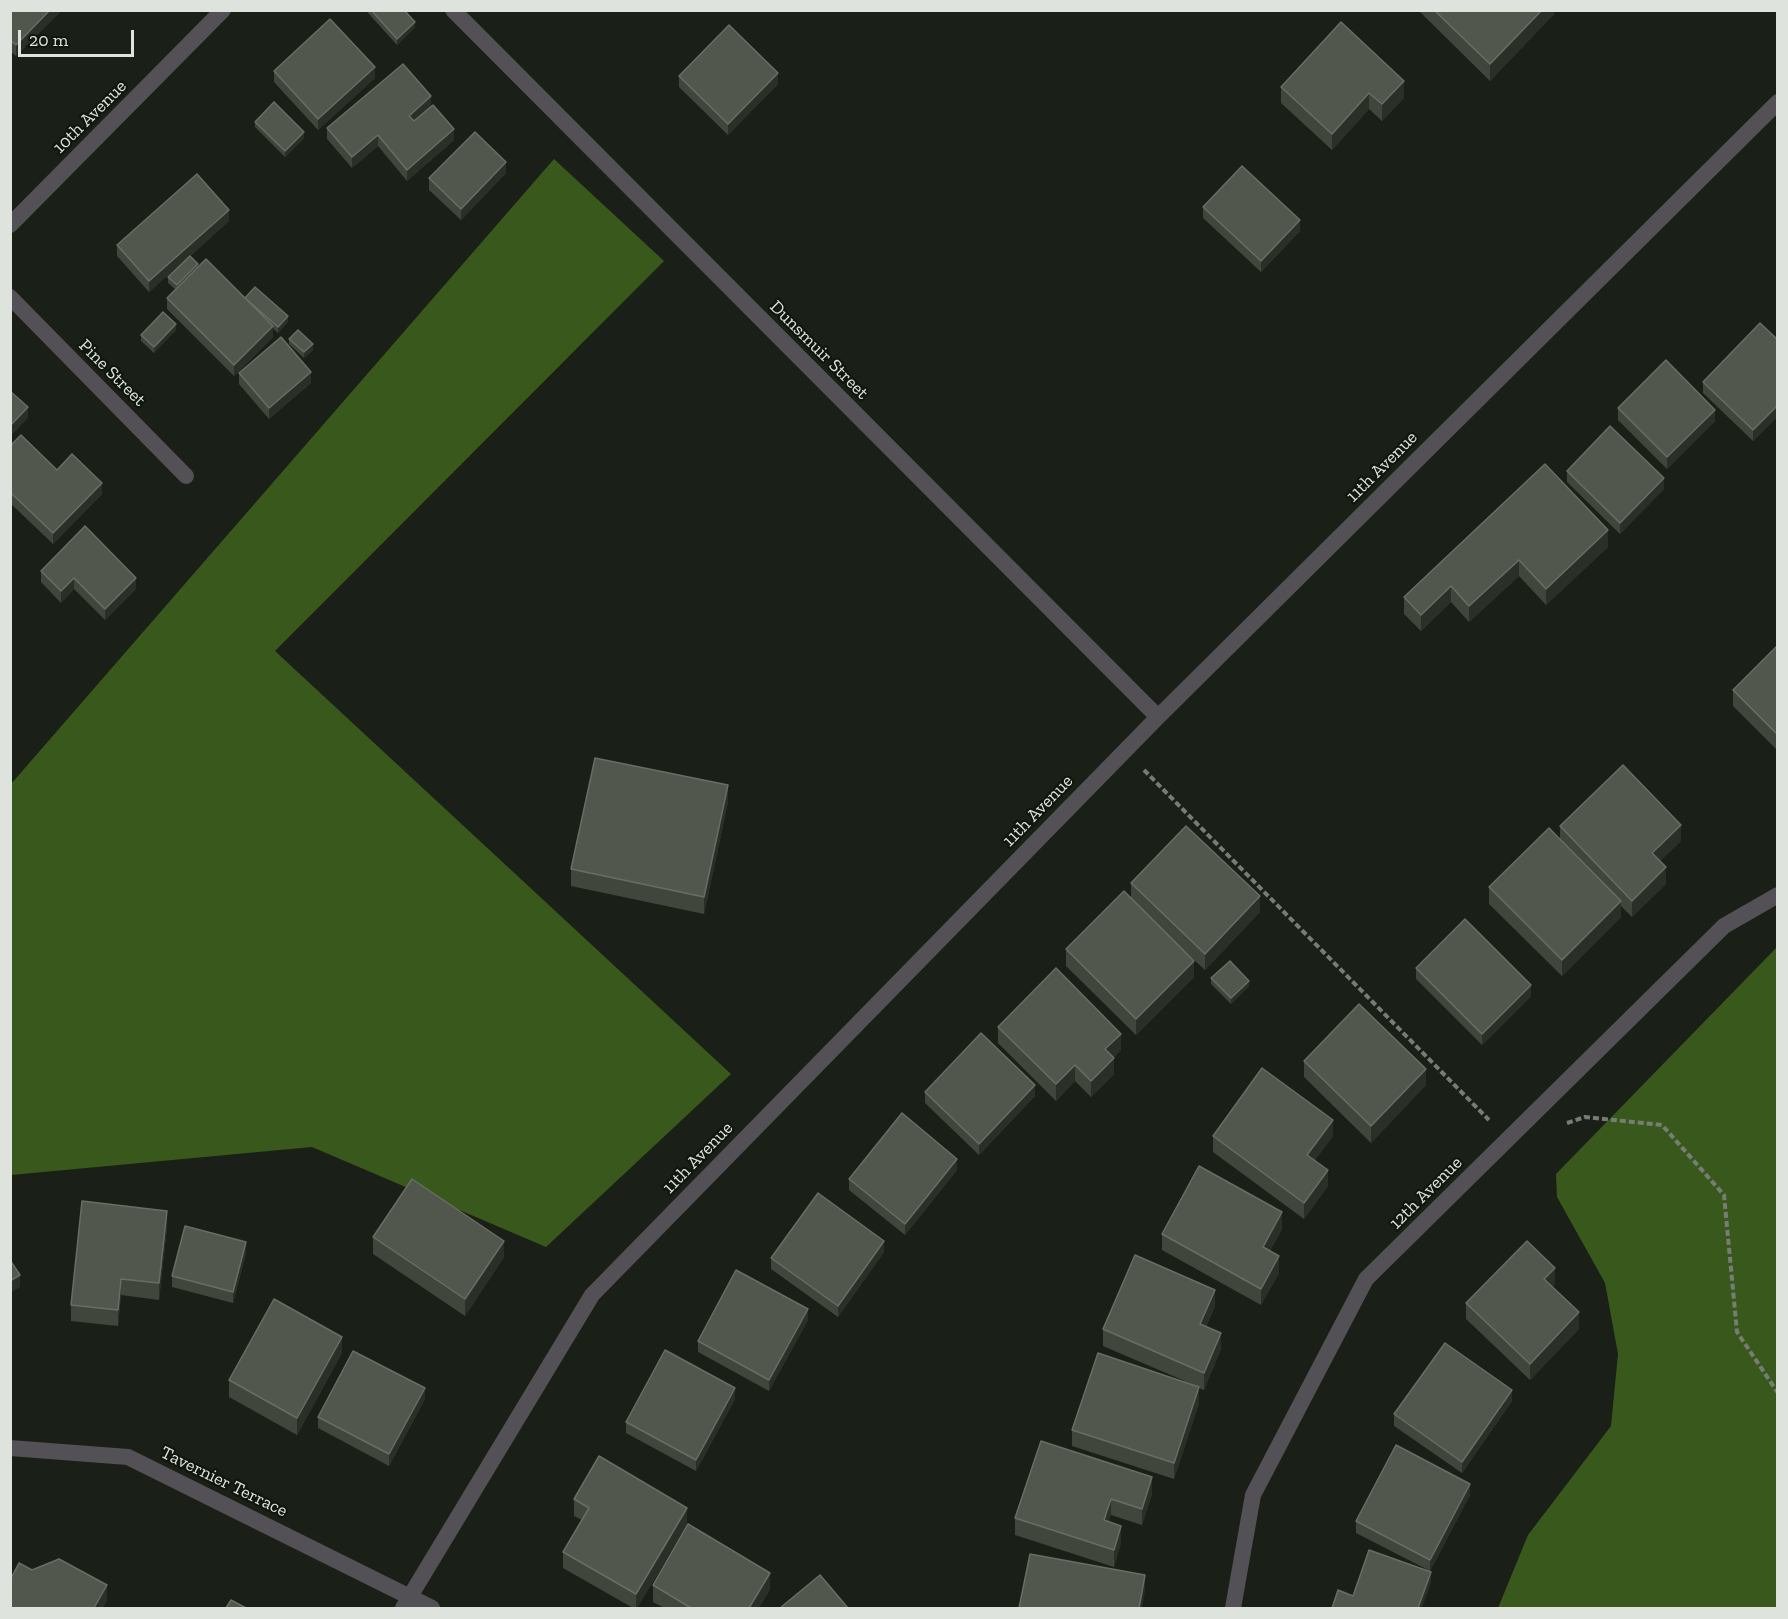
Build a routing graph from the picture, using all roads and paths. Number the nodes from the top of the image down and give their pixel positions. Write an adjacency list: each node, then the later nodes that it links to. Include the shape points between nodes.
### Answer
1 (223, 10): 4 (street, 10th Avenue)
2 (453, 10): 7 (street, Dunsmuir Street)
3 (1778, 102): 7 (street, 11th Avenue)
4 (10, 225)
5 (10, 297): 6 (street, Pine Street)
6 (186, 476)
7 (1158, 717): 8 (street, 11th Avenue)
8 (1125, 751): 11 (path); 14 (street, 11th Avenue, via 592,1295)
9 (1778, 895): 11 (street, 12th Avenue, via 1724,926)
10 (1563, 1124): 12 (path, via 1586,1118 1662,1125 1724,1195 1737,1332)
11 (1508, 1139): 16 (street, 12th Avenue, via 1366,1279 1253,1495)
12 (1778, 1393)
13 (10, 1448): 14 (street, Tavernier Terrace, via 128,1456)
14 (406, 1602): 15 (street, Tavernier Terrace)
15 (432, 1608)
16 (1233, 1608)

